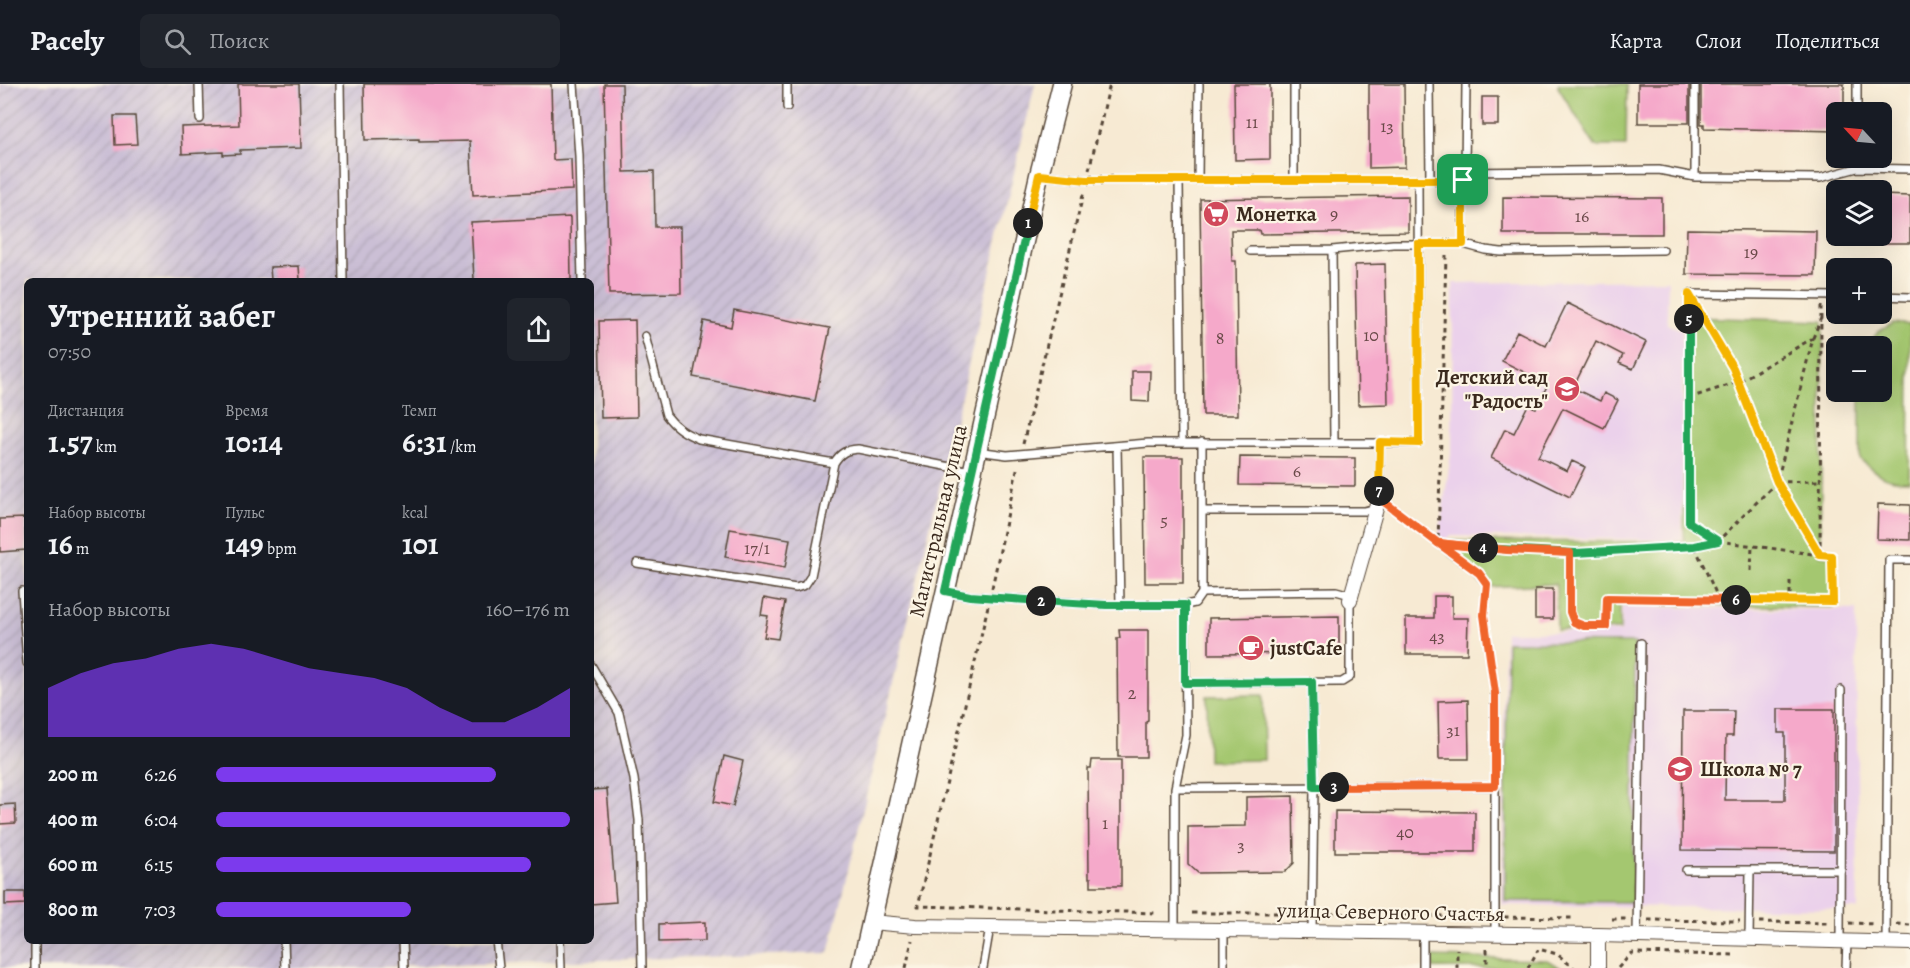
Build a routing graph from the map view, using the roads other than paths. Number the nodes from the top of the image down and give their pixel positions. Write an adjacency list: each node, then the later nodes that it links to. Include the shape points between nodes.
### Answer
1 (199, 84): 14 (lane)
2 (340, 84): 31 (lane)
3 (574, 84): 32 (lane)
4 (787, 84): 13 (lane)
5 (1062, 84): 18 (main road, Магистральная улица)
6 (1199, 84): 21 (lane)
7 (1293, 84): 22 (lane)
8 (1429, 84): 24 (lane)
9 (1466, 84): 17 (lane)
10 (1695, 84): 19 (lane)
11 (1857, 84): 12 (lane)
12 (1857, 102)
13 (788, 107)
14 (200, 119)
15 (1857, 168): 16 (lane); 19 (lane, via 1821,178)
16 (1910, 169)
17 (1466, 172): 19 (lane, via 1659,170); 25 (lane)
18 (1039, 175): 20 (lane, via 1087,180); 43 (main road, Магистральная улица)
19 (1695, 177)
20 (1179, 180): 21 (lane); 41 (lane)
21 (1198, 180): 22 (lane)
22 (1294, 180): 23 (lane)
23 (1418, 180): 24 (lane); 26 (lane)
24 (1430, 180): 25 (lane)
25 (1463, 180): 27 (lane)
26 (1418, 244): 27 (lane); 28 (lane); 40 (lane, via 1419,443)
27 (1463, 244): 29 (lane, via 1501,252)
28 (1332, 250): 30 (lane); 39 (lane)
29 (1663, 250)
30 (1250, 251)
31 (343, 278)
32 (582, 278)
33 (1689, 294): 34 (lane)
34 (1826, 296)
35 (1892, 297): 36 (lane)
36 (1910, 297)
37 (645, 336): 44 (lane, via 666,415 686,434)
38 (1202, 442): 39 (lane); 41 (lane); 47 (lane)
39 (1334, 442): 40 (lane)
40 (1380, 442): 46 (lane)
41 (1182, 443): 42 (lane)
42 (1117, 446): 43 (lane, via 1007,455); 54 (lane)
43 (977, 451): 45 (main road, Магистральная улица)
44 (834, 463): 45 (lane, via 840,453 858,449); 49 (lane, via 811,576 805,585 796,588)
45 (972, 472): 51 (main road, Магистральная улица)
46 (1378, 502): 47 (lane, via 1372,510 1365,511); 53 (street)
47 (1202, 511): 52 (lane)
48 (1910, 560): 80 (lane, via 1889,560)
49 (637, 563)
50 (22, 591): 56 (lane)
51 (945, 591): 54 (lane); 69 (main road, Магистральная улица)
52 (1202, 593): 53 (lane, via 1336,591 1347,594); 55 (lane, via 1195,603)
53 (1350, 600): 59 (lane, via 1350,676 1342,682)
54 (1120, 605): 55 (lane)
55 (1185, 605): 60 (lane)
56 (24, 620)
57 (1641, 643): 77 (lane)
58 (594, 670): 92 (lane, via 620,713 634,779 639,820)
59 (1312, 682): 60 (lane); 64 (lane)
60 (1185, 683): 65 (lane, via 1186,735)
61 (1841, 690): 68 (lane)
62 (1495, 693): 63 (lane)
63 (1495, 786): 64 (lane); 75 (lane)
64 (1314, 787): 65 (lane); 73 (lane)
65 (1175, 788): 71 (lane)
66 (1686, 870): 67 (lane)
67 (1750, 870): 68 (lane); 78 (lane)
68 (1841, 870): 79 (lane)
69 (871, 922): 70 (street, улица Северного Счастья); 93 (main road, Магистральная улица)
70 (990, 927): 71 (street, улица Северного Счастья); 94 (lane)
71 (1175, 930): 72 (street, улица Северного Счастья)
72 (1224, 930): 73 (street, улица Северного Счастья); 95 (lane)
73 (1312, 932): 74 (street, улица Северного Счастья)
74 (1423, 934): 75 (street, улица Северного Счастья); 96 (lane)
75 (1495, 934): 76 (street, улица Северного Счастья)
76 (1598, 936): 77 (street, улица Северного Счастья); 97 (street)
77 (1637, 936): 78 (street, улица Северного Счастья)
78 (1749, 939): 79 (street, улица Северного Счастья)
79 (1843, 941): 80 (street, улица Северного Счастья); 98 (lane)
80 (1886, 942): 81 (street, улица Северного Счастья)
81 (1910, 943)
82 (35, 944): 87 (lane)
83 (284, 944): 88 (lane)
84 (403, 944): 89 (lane)
85 (496, 944): 90 (lane)
86 (560, 944): 91 (lane)
87 (35, 968)
88 (285, 968)
89 (404, 968)
90 (499, 968)
91 (561, 968)
92 (642, 968)
93 (861, 968)
94 (983, 968)
95 (1224, 968)
96 (1423, 968)
97 (1598, 968)
98 (1846, 968)

